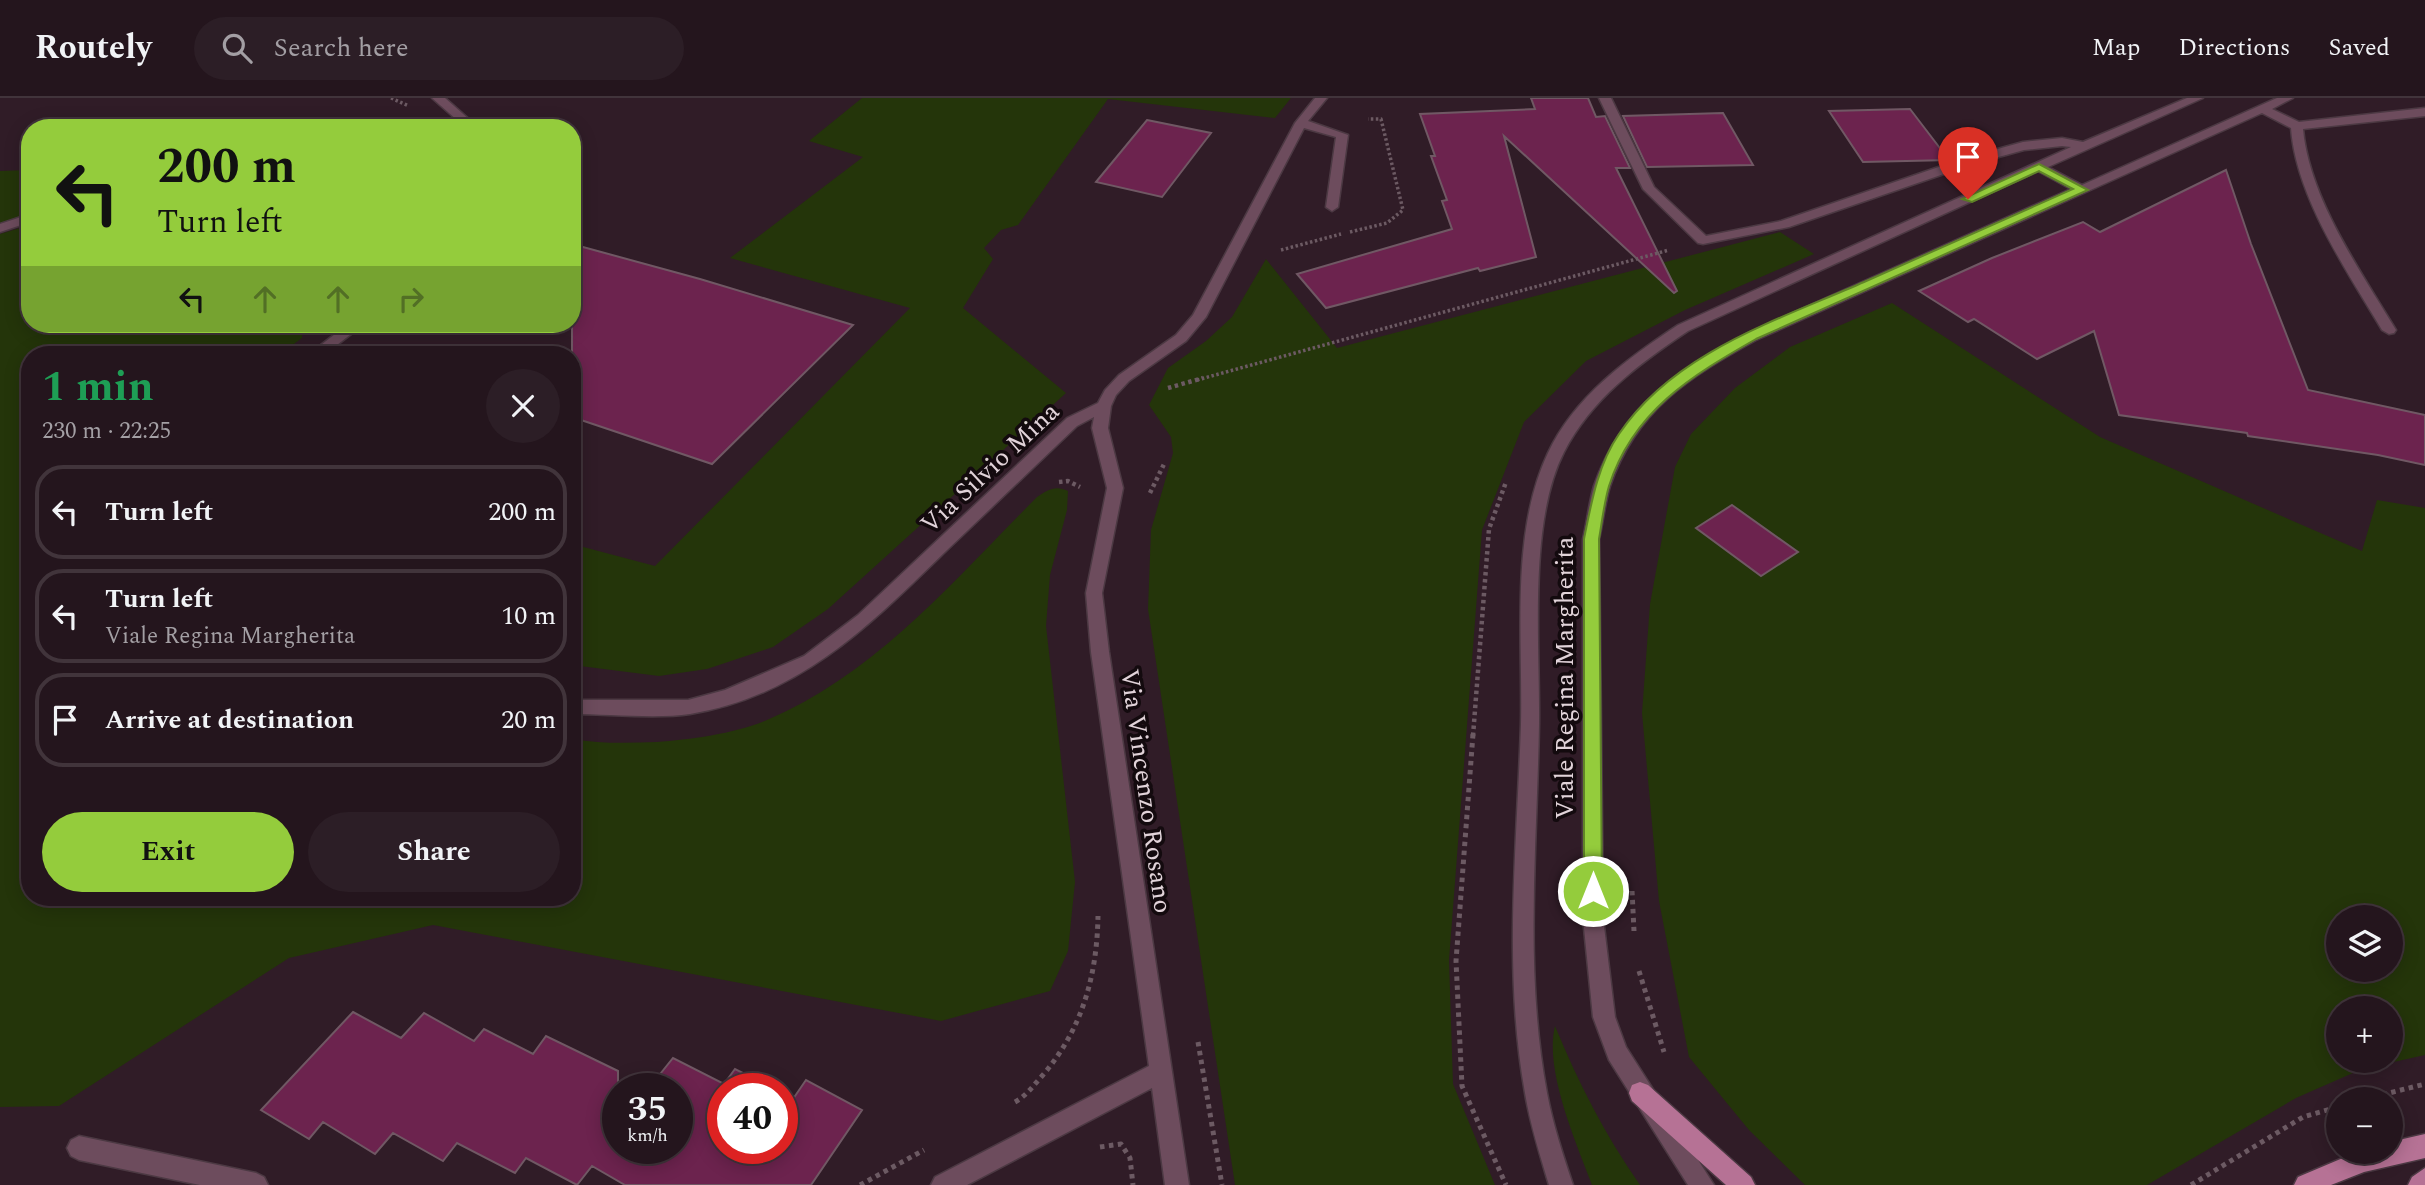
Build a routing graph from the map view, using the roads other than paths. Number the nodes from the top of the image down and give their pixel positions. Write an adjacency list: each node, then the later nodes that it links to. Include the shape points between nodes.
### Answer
1 (438, 98): 8 (street)
2 (1321, 98): 9 (street, Via Silvio Mina)
3 (1605, 98): 11 (street, via 1649,189 1703,240 1784,224 2024,146 2062,142)
4 (2197, 98): 11 (street, Viale Regina Margherita)
5 (2287, 98): 6 (street, Viale Regina Margherita)
6 (2262, 109): 10 (street); 13 (street, Viale Regina Margherita)
7 (2425, 112): 10 (street)
8 (462, 119)
9 (1301, 122): 14 (street, via 1342,135); 18 (street, Via Silvio Mina, via 1199,317 1181,338 1124,378)
10 (2297, 126): 17 (street, via 2295,137 2313,191)
11 (2084, 146): 12 (street, Viale Regina Margherita)
12 (2039, 167): 13 (street); 28 (street, Viale Regina Margherita, via 1683,328 1629,363 1589,403 1554,456 1539,512 1531,584 1523,904 1534,1085)
13 (2082, 190): 21 (street, Viale Regina Margherita, via 1751,337 1666,389 1624,436 1602,487 1591,539 1593,918 1604,1017 1616,1053)
14 (1332, 207)
15 (21, 221): 16 (street)
16 (0, 228)
17 (2389, 330)
18 (1104, 406): 19 (street, Via Silvio Mina, via 1072,422 864,620 810,661 729,697 688,707); 20 (street, Via Vincenzo Rosano, via 1100,428 1115,488 1094,593)
19 (581, 707)
20 (1159, 1072): 26 (street); 27 (street, Via Vincenzo Rosano)
21 (1640, 1093): 29 (street, Viale Regina Margherita); 30 (main road)
22 (2425, 1146): 31 (main road, via 2332,1171)
23 (79, 1148): 25 (street)
24 (2425, 1180): 32 (main road)
25 (256, 1185)
26 (943, 1185)
27 (1177, 1185)
28 (1561, 1185)
29 (1702, 1185)
30 (1743, 1185)
31 (2306, 1185)
32 (2420, 1185)

